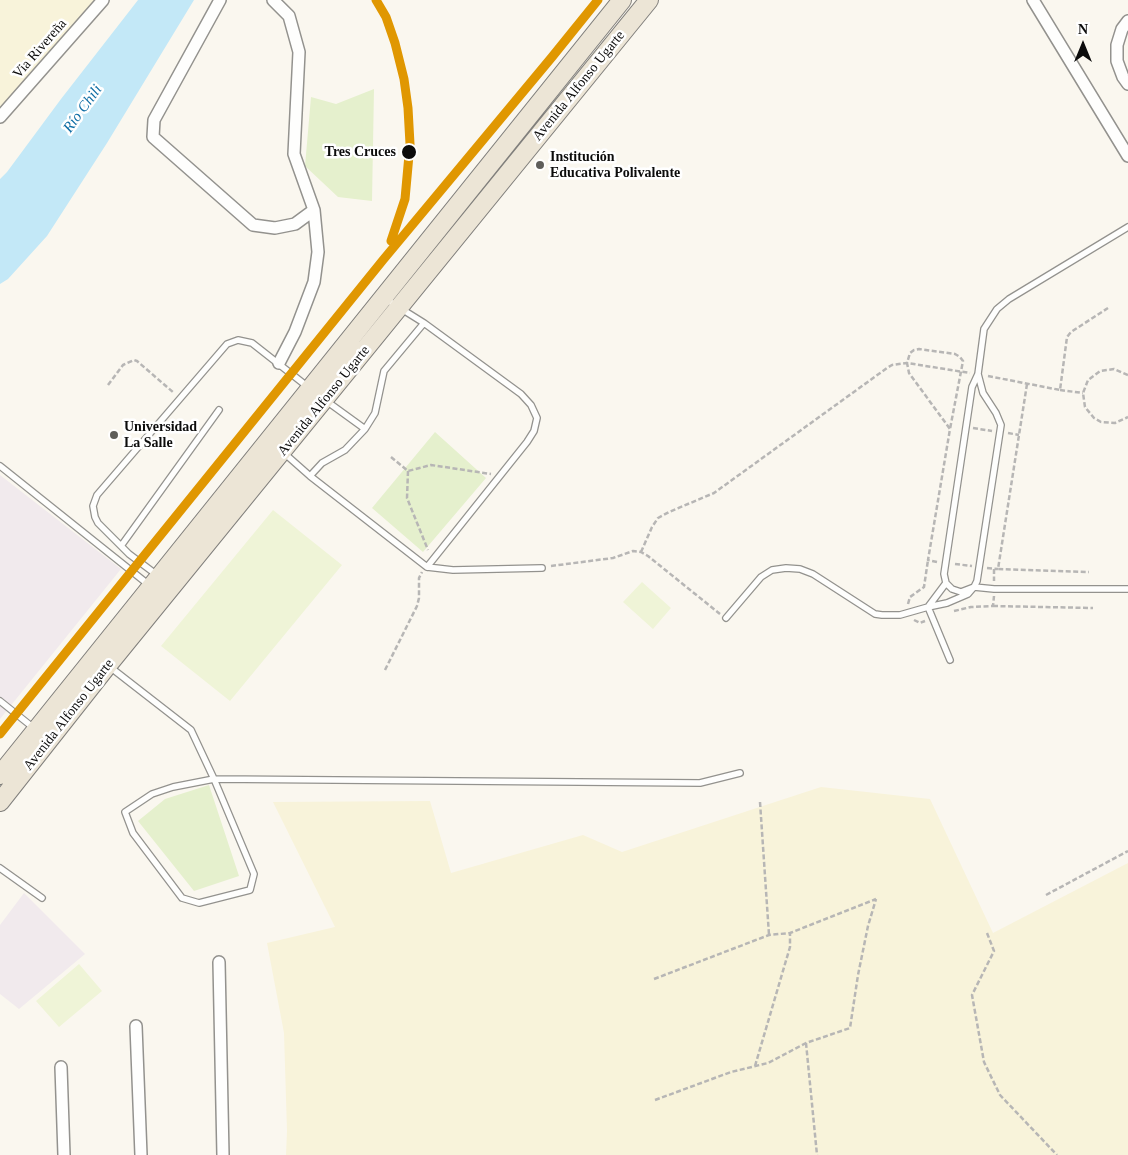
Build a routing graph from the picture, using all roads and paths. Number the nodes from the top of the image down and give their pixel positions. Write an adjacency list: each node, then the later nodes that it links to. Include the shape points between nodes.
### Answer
1 (103, 0): 9 (street, Via Rivereña)
2 (220, 0): 11 (street, via 154,120 153,136 253,225 275,228 295,224)
3 (273, 0): 11 (street, via 289,16 299,52 294,154)
4 (622, 0): 13 (main road, Avenida Alfonso Ugarte)
5 (649, 0): 15 (main road, Avenida Alfonso Ugarte)
6 (1033, 0): 10 (street)
7 (1128, 21): 8 (street, via 1117,45 1117,61)
8 (1128, 84)
9 (0, 117)
10 (1128, 156)
11 (314, 210): 18 (street, via 318,252 314,282)
12 (1128, 227): 20 (lane, via 997,309 984,329)
13 (383, 297): 15 (lane); 24 (main road, Avenida Alfonso Ugarte)
14 (1108, 308): 25 (path, via 1068,337)
15 (399, 309): 16 (lane); 28 (main road, Avenida Alfonso Ugarte)
16 (424, 323): 33 (lane, via 384,371 375,413); 42 (lane, via 521,394 531,405 537,418 534,431)
17 (907, 362): 19 (path); 19 (path, via 910,353 919,349 955,354 963,361); 34 (path, via 909,373); 45 (path, via 886,368 714,493 658,518)
18 (279, 363): 24 (lane); 27 (lane, via 252,343 245,340 232,342 222,349)
19 (962, 372): 20 (path); 31 (path)
20 (978, 374): 22 (path); 32 (lane, via 972,387); 35 (lane, via 983,394 999,419)
21 (1128, 375): 26 (path, via 1114,369 1100,371 1088,380)
22 (1027, 384): 25 (path); 36 (path)
23 (108, 385): 27 (path, via 123,365 134,360)
24 (309, 388): 28 (lane); 37 (main road, Avenida Alfonso Ugarte)
25 (1060, 390): 26 (path)
26 (1083, 393): 30 (path, via 1085,407 1094,418 1115,423)
27 (181, 398): 44 (lane, via 94,501 94,517)
28 (325, 400): 33 (lane); 38 (main road, Avenida Alfonso Ugarte)
29 (219, 410): 44 (lane)
30 (1128, 417)
31 (952, 424): 32 (path); 34 (path)
32 (966, 426): 35 (path); 47 (lane)
33 (365, 429): 43 (lane, via 345,450 322,463)
34 (950, 429): 47 (path, via 928,560)
35 (1000, 432): 36 (path); 49 (lane)
36 (1019, 435): 51 (path)
37 (268, 440): 38 (lane); 54 (main road, Avenida Alfonso Ugarte)
38 (283, 452): 43 (lane); 54 (main road, Avenida Alfonso Ugarte)
39 (391, 457): 41 (path)
40 (0, 466): 54 (lane)
41 (408, 471): 42 (path, via 431,465); 46 (path, via 407,498)
42 (500, 475): 46 (lane)
43 (310, 476): 48 (lane)
44 (121, 546): 54 (lane)
45 (641, 552): 50 (path); 60 (path)
46 (432, 560): 48 (lane)
47 (945, 563): 49 (path); 53 (lane)
48 (426, 566): 50 (lane, via 453,570); 63 (path, via 419,578 417,606)
49 (979, 567): 51 (path); 55 (lane)
50 (542, 568)
51 (998, 569): 52 (path)
52 (1089, 572)
53 (946, 584): 55 (lane, via 960,592); 58 (lane)
54 (162, 586): 62 (main road, Avenida Alfonso Ugarte)
55 (974, 587): 56 (lane); 58 (lane, via 964,597)
56 (1128, 589)
57 (993, 606): 59 (path)
58 (928, 607): 60 (lane, via 900,615 876,614 813,574 786,568 772,570 761,577); 61 (lane)
59 (1093, 608)
60 (726, 618)
61 (950, 660)
62 (102, 661): 65 (main road, Avenida Alfonso Ugarte); 68 (lane, via 192,730)
63 (385, 670)
64 (0, 701): 65 (lane)
65 (43, 735): 67 (main road, Avenida Alfonso Ugarte); 69 (main road, Avenida Alfonso Ugarte)
66 (740, 773): 68 (lane, via 700,783)
67 (0, 776)
68 (214, 779): 68 (lane, via 152,794 125,812 133,833 182,898 199,903 250,890 254,874)
69 (0, 802)
70 (760, 802): 77 (path)
71 (1128, 852): 73 (path)
72 (0, 868): 74 (lane)
73 (1046, 895)
74 (42, 898)
75 (790, 933): 77 (path); 81 (path, via 876,899 858,975 850,1028); 82 (path, via 790,947)
76 (987, 933): 89 (path, via 994,951 972,996 984,1062 1000,1095)
77 (769, 935): 79 (path)
78 (220, 962): 87 (street)
79 (654, 979)
80 (136, 1026): 86 (street)
81 (806, 1043): 82 (path, via 768,1063); 88 (path)
82 (755, 1066): 84 (path)
83 (61, 1067): 85 (street)
84 (655, 1100)
85 (64, 1155)
86 (141, 1155)
87 (222, 1155)
88 (817, 1155)
89 (1057, 1155)

